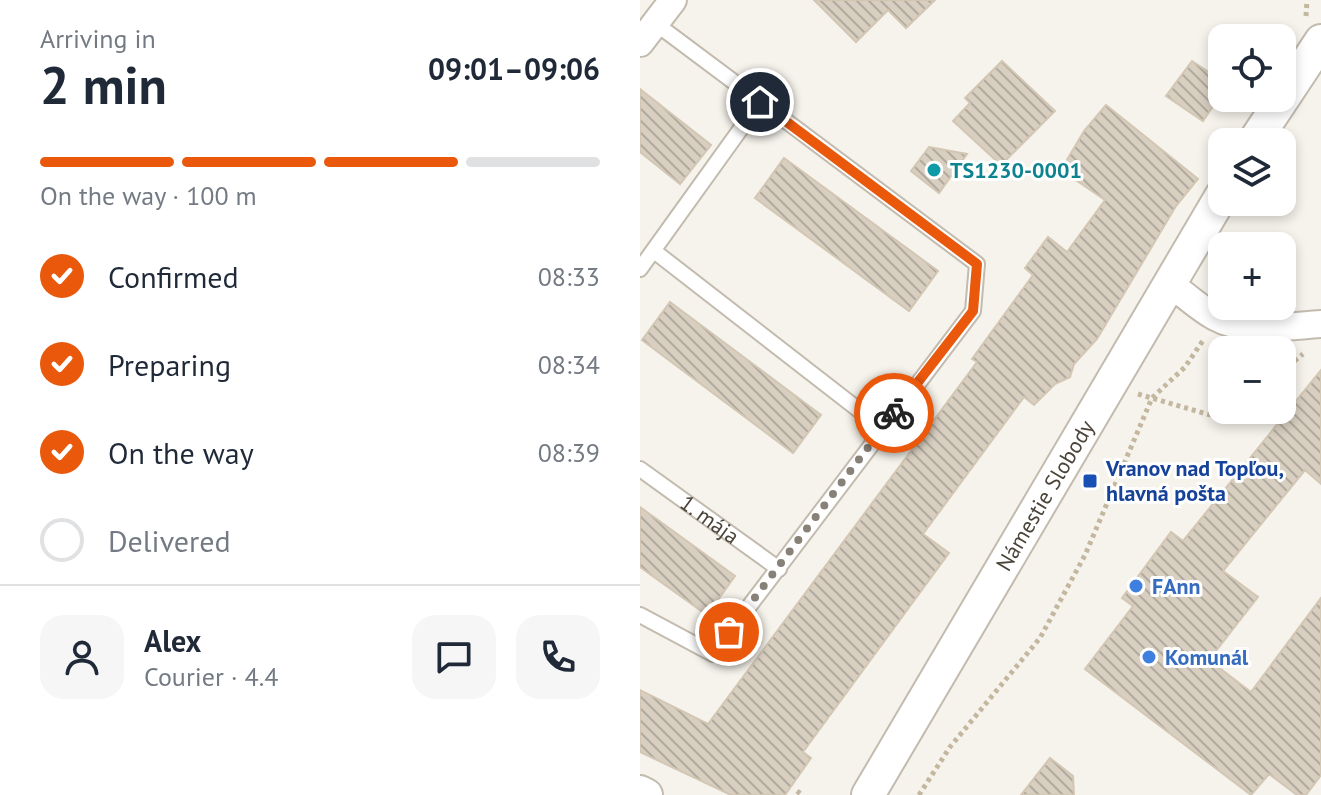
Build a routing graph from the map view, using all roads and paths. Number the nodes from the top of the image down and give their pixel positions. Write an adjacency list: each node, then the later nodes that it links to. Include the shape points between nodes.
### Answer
1 (673, 0): 2 (street)
2 (648, 33): 4 (lane)
3 (1321, 41): 5 (street)
4 (760, 102): 7 (lane); 16 (lane, via 977,264 973,311)
5 (1263, 128)
6 (1209, 216): 9 (street, Námestie Slobody)
7 (654, 251): 8 (lane); 16 (lane)
8 (640, 269)
9 (1169, 283): 10 (street, via 1216,318); 22 (street, Námestie Slobody)
10 (1317, 334): 12 (path)
11 (1204, 338): 14 (path, via 1185,367)
12 (1296, 356)
13 (1131, 391): 14 (path)
14 (1152, 398): 15 (path); 23 (path, via 1085,555 1040,638 950,747)
15 (1208, 414)
16 (882, 428): 18 (lane)
17 (640, 469): 18 (lane, 1. mája)
18 (779, 569): 19 (lane, via 713,654)
19 (640, 615)
20 (640, 792): 21 (street)
21 (646, 795)
22 (868, 795)
23 (919, 795)

